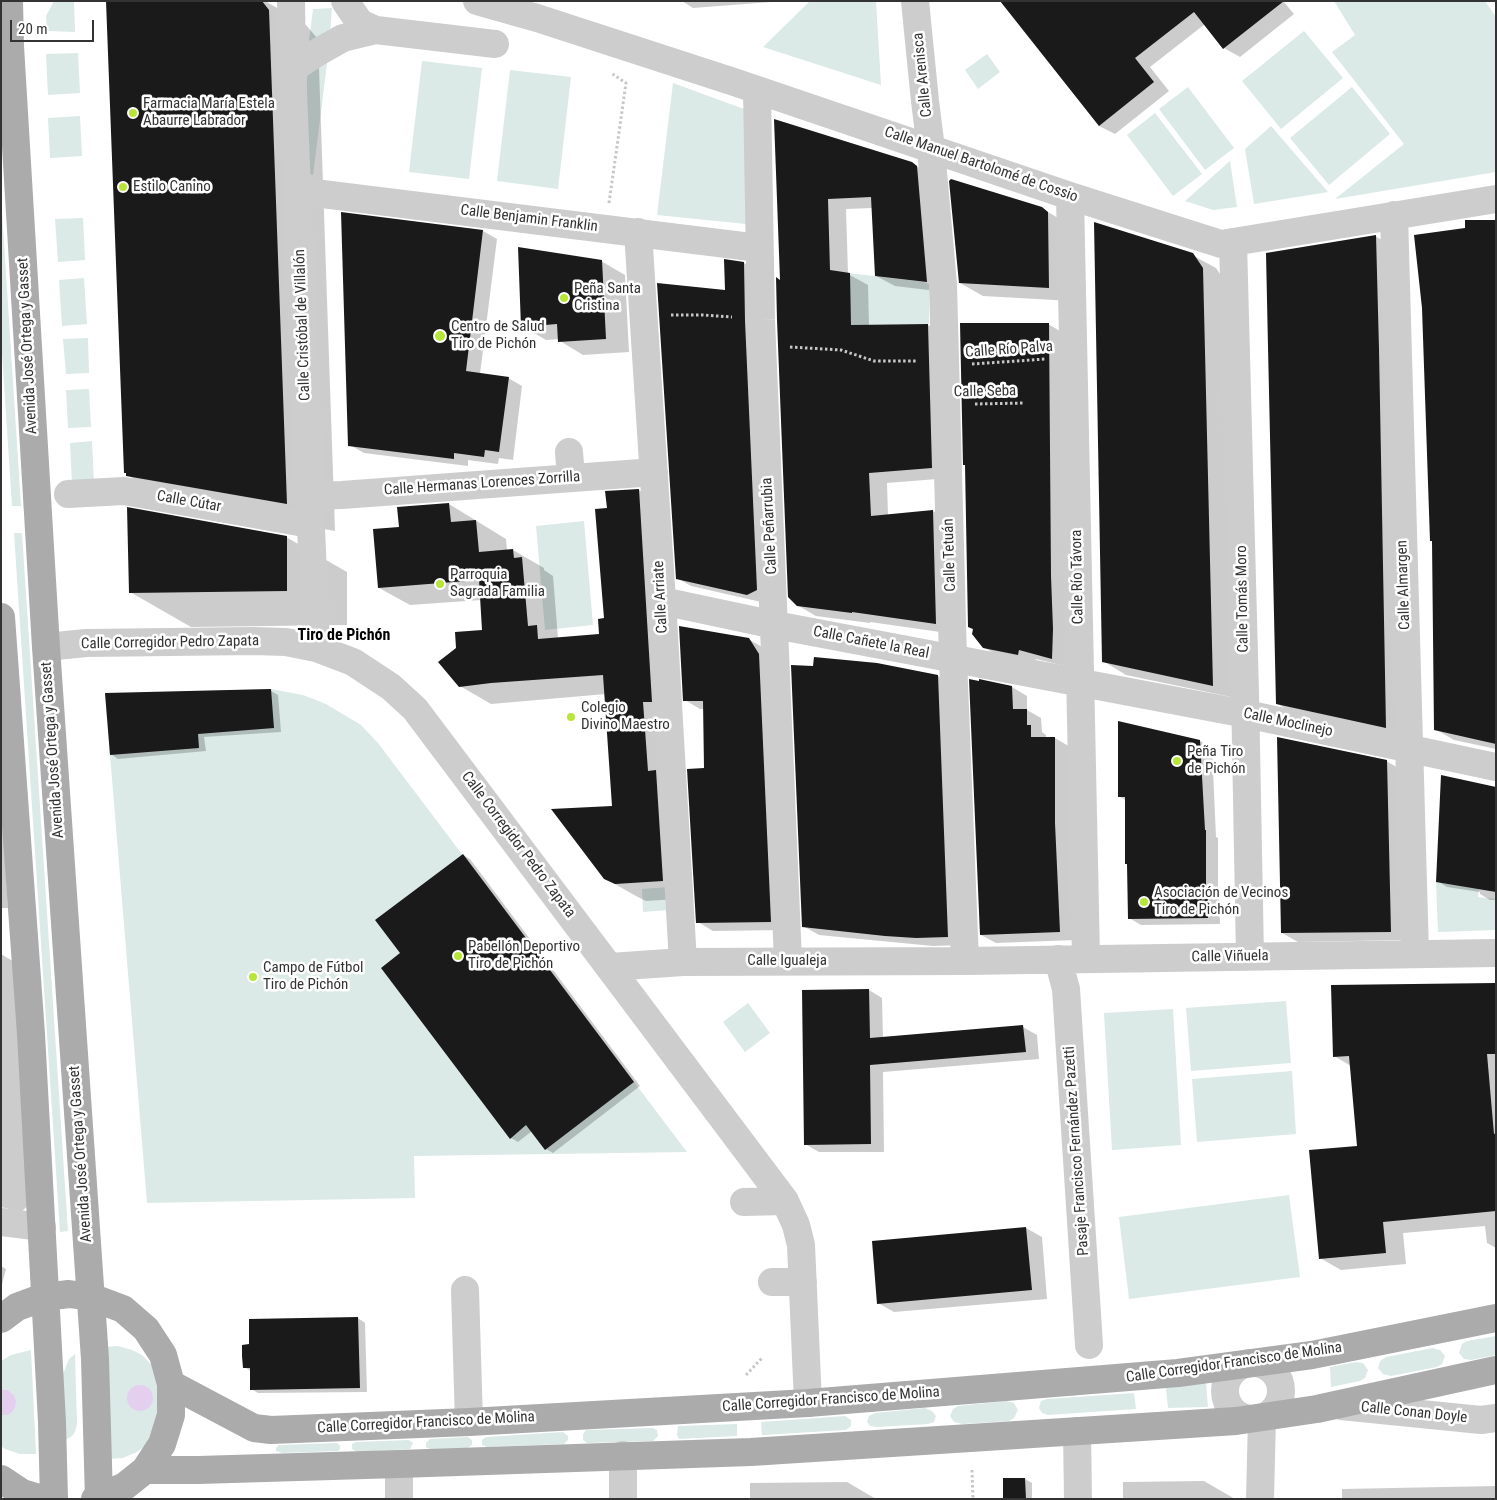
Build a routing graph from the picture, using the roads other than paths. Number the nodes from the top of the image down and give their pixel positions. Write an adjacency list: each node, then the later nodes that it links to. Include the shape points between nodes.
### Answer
1 (9, 1): 25 (main road, Avenida José Ortega y Gasset)
2 (291, 1): 8 (street, Calle Cristóbal de Villalón)
3 (345, 1): 6 (street, via 360,23)
4 (477, 1): 9 (street, Calle Manuel Bartolomé de Cossio)
5 (915, 1): 10 (street, Calle Arenisca)
6 (376, 30): 7 (street); 8 (street, via 343,38)
7 (495, 44)
8 (292, 69): 11 (street, Calle Cristóbal de Villalón)
9 (757, 90): 10 (street, Calle Manuel Bartolomé de Cossio); 17 (street, Calle Peñarrubia)
10 (931, 149): 12 (street, Calle Manuel Bartolomé de Cossio); 27 (street, Calle Tetuán, via 943,285)
11 (298, 191): 15 (street, Calle Benjamin Franklin); 20 (street, Calle Cristóbal de Villalón)
12 (1070, 196): 16 (street, Calle Manuel Bartolomé de Cossio, via 1221,244); 28 (street, Calle Río Távora)
13 (1496, 199): 14 (street, Calle Manuel Bartolomé de Cossio)
14 (1394, 215): 16 (street, Calle Manuel Bartolomé de Cossio); 30 (street, Calle Almargen)
15 (638, 232): 17 (street, Calle Benjamin Franklin); 18 (street, Calle Arriate)
16 (1233, 242): 29 (street, Calle Tomás Moro)
17 (759, 248): 24 (street, Calle Peñarrubia)
18 (654, 472): 20 (street, Calle Hermanas Lorences Zorrilla, via 570,464 342,495); 22 (street, Calle Arriate)
19 (68, 494): 21 (street, Calle Cútar, via 124,491)
20 (310, 496): 21 (street, Calle Cristóbal de Villalón)
21 (310, 524): 26 (street, Calle Cristóbal de Villalón)
22 (662, 601): 24 (street, Calle Cañete la Real); 39 (street, Calle Arriate)
23 (1, 617): 44 (main road)
24 (775, 625): 27 (street, Calle Cañete la Real); 37 (street, Calle Peñarrubia)
25 (46, 647): 26 (street, Calle Corregidor Pedro Zapata, via 86,643 253,641 286,642); 49 (main road, Avenida José Ortega y Gasset)
26 (316, 648): 40 (street, Calle Corregidor Pedro Zapata, via 354,662 391,687 415,710)
27 (953, 659): 28 (street, Calle Cañete la Real); 38 (street, Calle Tetuán)
28 (1080, 683): 29 (street, Calle Moclinejo); 35 (street, Calle Río Távora)
29 (1246, 714): 30 (street, Calle Moclinejo); 34 (street, Calle Tomás Moro)
30 (1409, 749): 31 (street, Calle Moclinejo); 33 (street, Calle Almargen)
31 (1496, 768)
32 (1496, 953): 33 (street, Calle Viñuela)
33 (1414, 954): 34 (street, Calle Viñuela)
34 (1250, 956): 35 (street, Calle Viñuela)
35 (1086, 958): 36 (street, Calle Viñuela)
36 (1058, 959): 38 (street, Calle Viñuela); 52 (street, Pasaje Francisco Fernández Pazetti, via 1066,989)
37 (788, 961): 38 (street, Calle Igualeja); 39 (street, Calle Igualeja)
38 (965, 961)
39 (683, 962): 40 (street, Calle Igualeja)
40 (610, 967): 42 (street, Calle Corregidor Pedro Zapata)
41 (744, 1202): 42 (street)
42 (785, 1202): 46 (street, Calle Corregidor Pedro Zapata, via 801,1246)
43 (1, 1222): 44 (street)
44 (42, 1227): 48 (main road)
45 (772, 1282): 46 (street)
46 (803, 1282): 56 (street, Calle Corregidor Pedro Zapata)
47 (465, 1290): 60 (street)
48 (44, 1297): 49 (main road, via 69,1294); 51 (main road, via 18,1307); 68 (main road)
49 (91, 1297): 55 (main road, via 123,1309 146,1329 163,1355); 66 (main road, Avenida José Ortega y Gasset)
50 (1496, 1318): 53 (main road, Calle Corregidor Francisco de Molina, via 1312,1355)
51 (1, 1320)
52 (1089, 1345)
53 (1253, 1363): 56 (main road, Calle Corregidor Francisco de Molina, via 1159,1375); 58 (street, via 1273,1372 1281,1392 1278,1403); 58 (street, via 1233,1372 1225,1393 1234,1412 1252,1419)
54 (1496, 1370): 57 (main road)
55 (171, 1384): 60 (main road, Calle Corregidor Francisco de Molina, via 254,1428); 64 (main road, via 171,1415 162,1444)
56 (808, 1402): 60 (main road, Calle Corregidor Francisco de Molina)
57 (1332, 1405): 58 (main road); 59 (street, Calle Conan Doyle, via 1481,1420)
58 (1262, 1418): 61 (main road); 72 (street)
59 (1496, 1418)
60 (469, 1422)
61 (1077, 1431): 62 (main road, via 751,1452); 71 (street)
62 (623, 1455): 63 (main road); 70 (street)
63 (399, 1464): 64 (main road); 69 (street)
64 (145, 1470): 66 (main road, via 125,1486)
65 (1, 1479): 67 (main road, via 22,1493)
66 (97, 1498)
67 (42, 1499)
68 (54, 1499)
69 (399, 1499)
70 (623, 1499)
71 (1078, 1499)
72 (1260, 1499)

